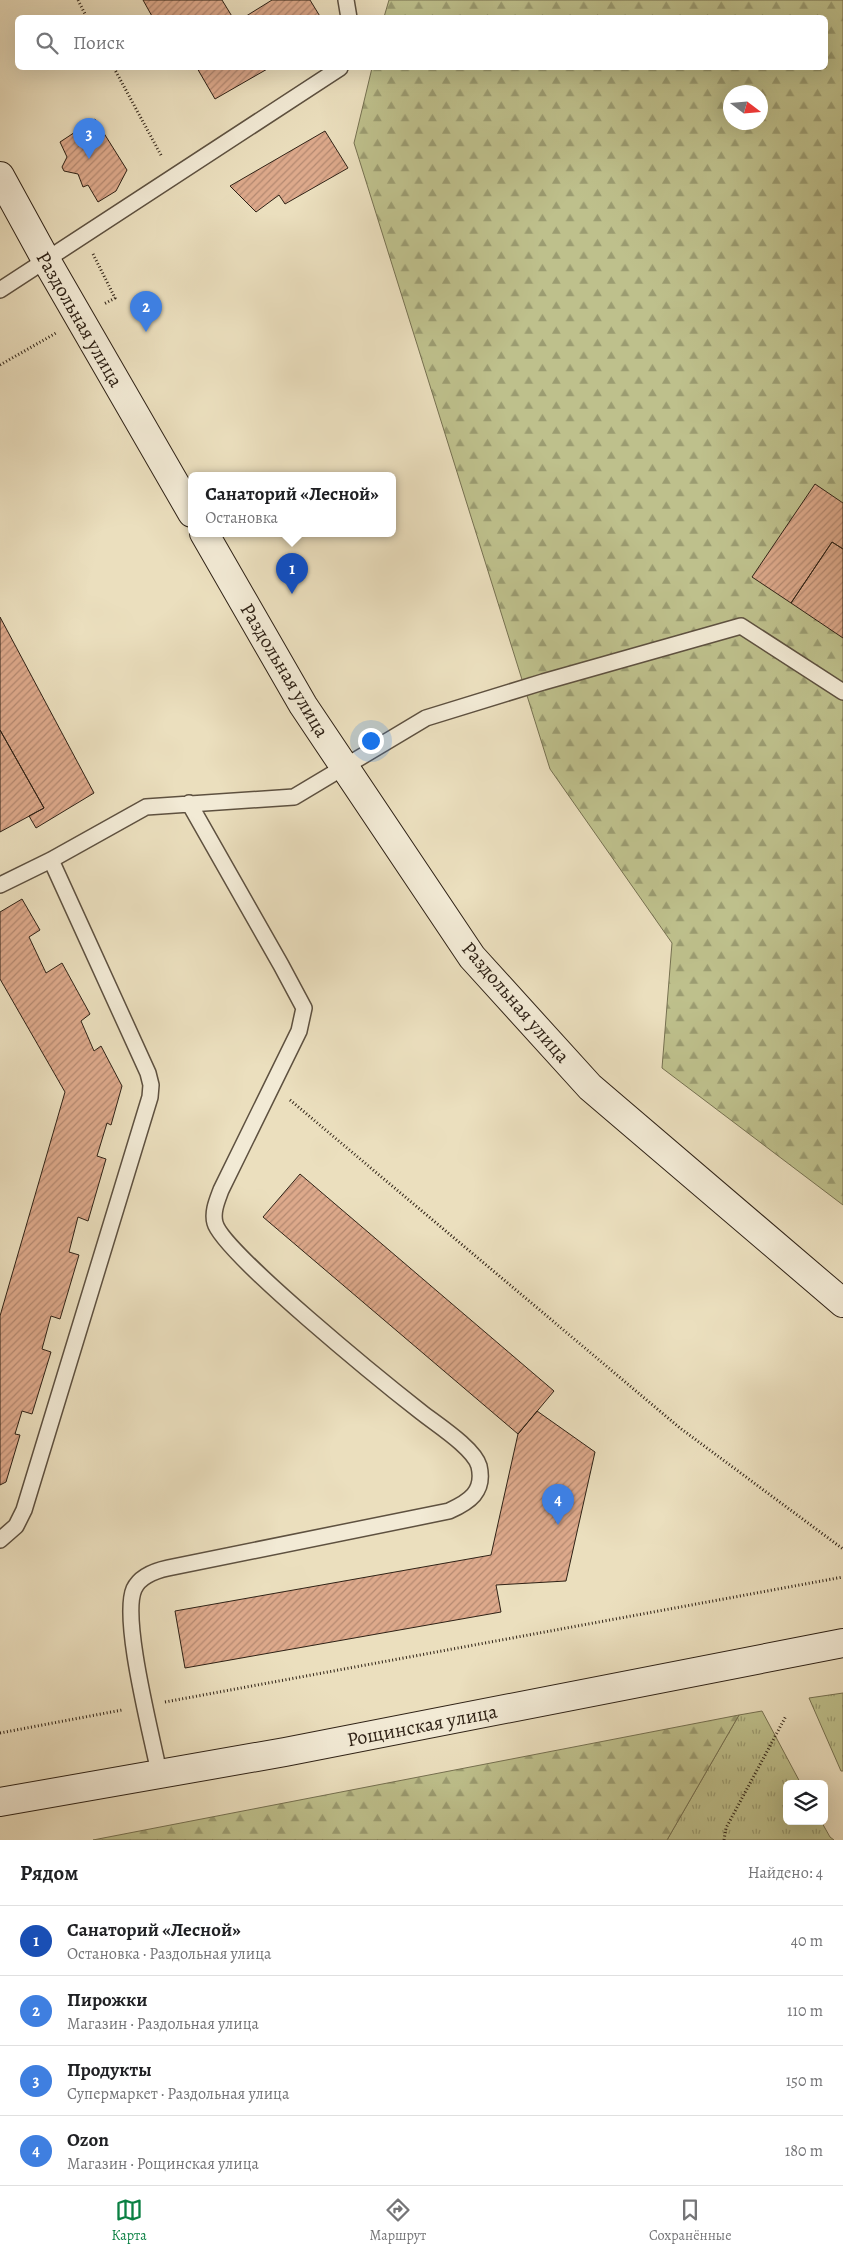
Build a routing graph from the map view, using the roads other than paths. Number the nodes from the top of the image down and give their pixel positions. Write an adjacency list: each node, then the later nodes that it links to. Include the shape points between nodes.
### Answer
1 (346, 0): 2 (lane)
2 (348, 15)
3 (337, 70): 5 (lane)
4 (0, 176): 5 (main road, Раздольная улица)
5 (46, 260): 6 (lane); 7 (main road, Раздольная улица)
6 (0, 290)
7 (188, 506)
8 (206, 537): 10 (main road, Раздольная улица, via 304,705)
9 (843, 692): 10 (lane, via 741,626 426,718)
10 (345, 765): 11 (lane, via 294,797); 14 (main road, Раздольная улица, via 472,957 590,1087)
11 (189, 803): 12 (lane, via 146,807); 17 (lane, via 304,1008 299,1031 221,1190 214,1211 215,1225 231,1247 274,1288 462,1445 479,1466 474,1495 468,1503 448,1511 168,1568 142,1578 130,1599 130,1615)
12 (51, 860): 13 (lane); 15 (lane, via 151,1085 24,1510 16,1526)
13 (0, 885)
14 (843, 1303)
15 (0, 1540)
16 (843, 1643): 17 (main road, Рощинская улица)
17 (159, 1774): 18 (main road, Рощинская улица)
18 (0, 1802)

